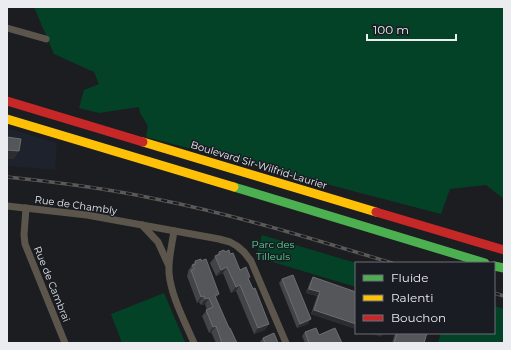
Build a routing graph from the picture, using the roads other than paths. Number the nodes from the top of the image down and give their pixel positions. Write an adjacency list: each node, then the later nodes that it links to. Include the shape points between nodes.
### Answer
1 (7, 28): 2 (street)
2 (46, 39)
3 (7, 101): 9 (main road, Boulevard Sir-Wilfrid-Laurier)
4 (7, 119): 10 (main road)
5 (7, 206): 6 (street, Rue de Chambly)
6 (26, 208): 7 (street, Rue de Chambly); 12 (street, Rue de Cambrai, via 24,244)
7 (141, 225): 8 (street, Rue de Chambly); 11 (street, via 158,242)
8 (174, 231): 11 (street); 14 (street, Rue de Chambly, via 222,240 234,244 244,252 253,264)
9 (504, 250)
10 (482, 262)
11 (169, 265): 13 (street, via 170,282)
12 (65, 343)
13 (194, 343)
14 (286, 343)

